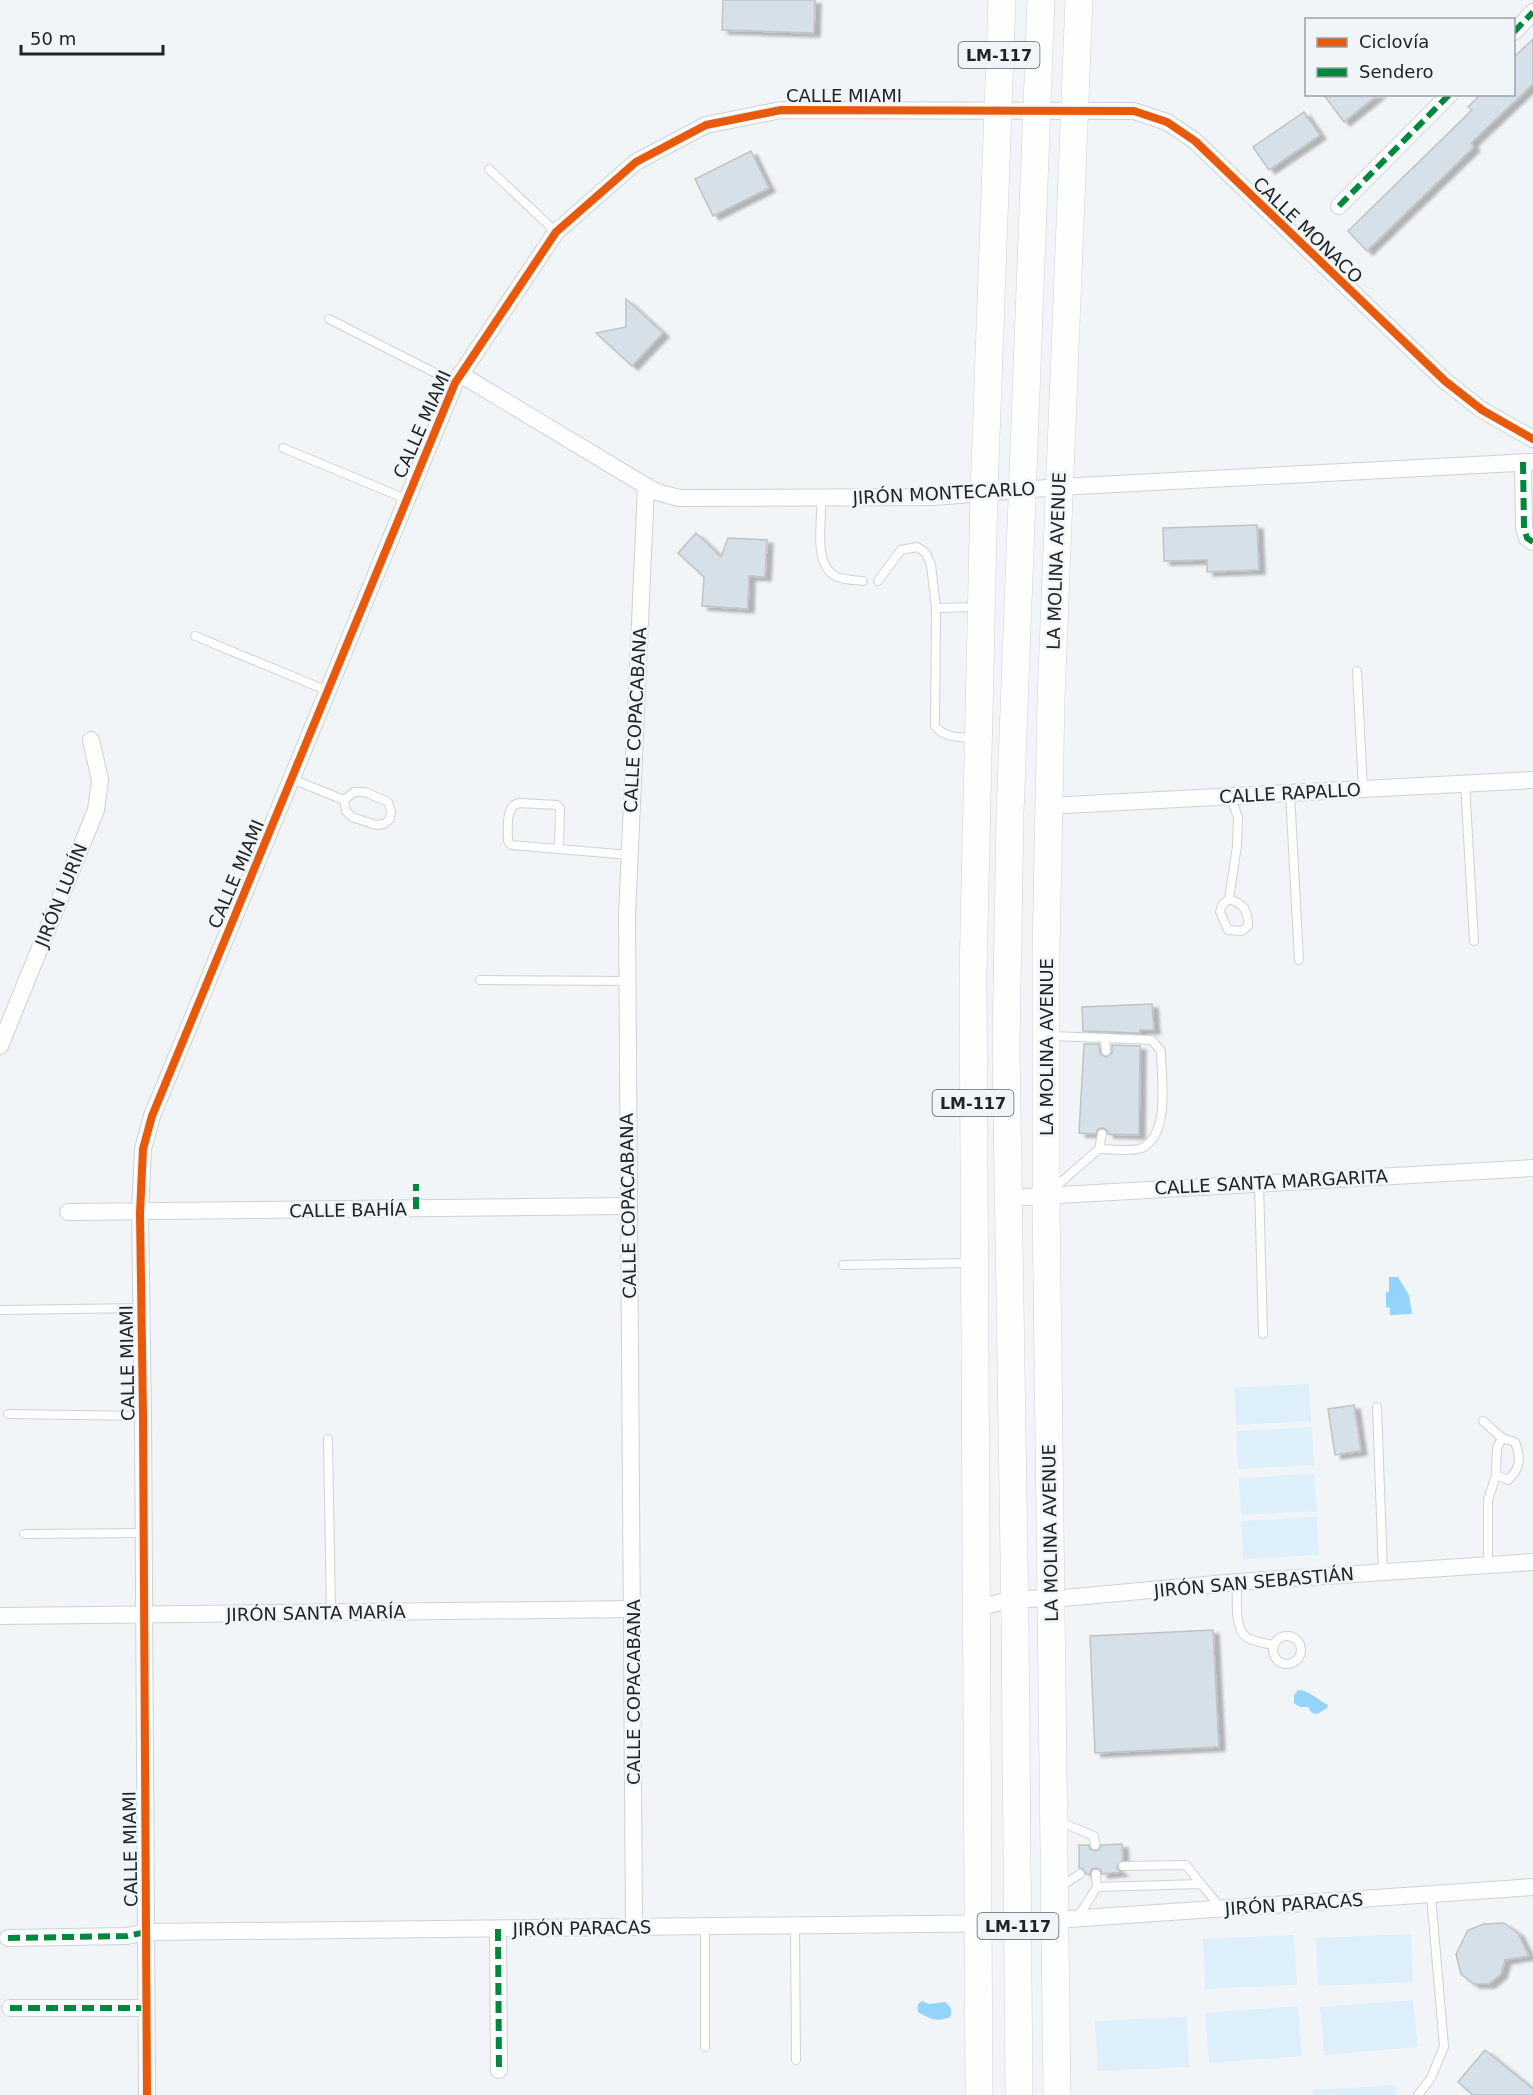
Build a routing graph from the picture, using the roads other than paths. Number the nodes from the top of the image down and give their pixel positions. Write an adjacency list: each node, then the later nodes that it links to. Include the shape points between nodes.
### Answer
1 (1002, 0): 9 (main road, LM-117)
2 (1041, 0): 8 (main road, LA MOLINA AVENUE / LM-117)
3 (1079, 0): 7 (main road, LA MOLINA AVENUE / LM-117)
4 (1533, 12): 5 (street)
5 (1515, 31)
6 (1448, 96): 11 (street)
7 (1075, 109): 8 (street, CALLE MONACO); 15 (street, CALLE MONACO, via 1134,111 1182,130 1445,381 1482,410); 19 (main road, LA MOLINA AVENUE / LM-117)
8 (1037, 110): 9 (street, CALLE MIAMI); 20 (main road, LA MOLINA AVENUE / LM-117)
9 (997, 111): 12 (street, CALLE MIAMI, via 781,110 706,126 636,162); 21 (main road, LM-117)
10 (489, 169): 12 (lane)
11 (1339, 206)
12 (556, 232): 14 (street, CALLE MIAMI)
13 (329, 319): 14 (lane)
14 (457, 378): 18 (street, JIRÓN MONTECARLO); 23 (street, CALLE MIAMI)
15 (1533, 439)
16 (284, 448): 23 (lane)
17 (1528, 462): 19 (street, JIRÓN MONTECARLO); 24 (street, via 1524,528)
18 (646, 486): 22 (street, JIRÓN MONTECARLO, via 679,498); 43 (street, CALLE COPACABANA)
19 (1059, 487): 20 (street, JIRÓN MONTECARLO); 41 (main road, LA MOLINA AVENUE / LM-117)
20 (1021, 489): 21 (street, JIRÓN MONTECARLO); 58 (main road, LA MOLINA AVENUE / LM-117, via 1006,1047)
21 (984, 493): 22 (street, JIRÓN MONTECARLO); 27 (main road, LM-117)
22 (821, 498): 25 (lane, via 822,563 835,576)
23 (406, 499): 31 (street, CALLE MIAMI)
24 (1533, 542)
25 (863, 581)
26 (878, 581): 28 (lane, via 901,550 917,547 926,553 931,566)
27 (981, 607): 28 (lane); 32 (main road, LM-117)
28 (936, 608): 32 (lane, via 934,726 940,733)
29 (195, 636): 31 (lane)
30 (1357, 671): 37 (lane)
31 (328, 692): 34 (street, CALLE MIAMI)
32 (979, 738): 62 (main road, LM-117, via 973,975)
33 (91, 740): 51 (street, JIRÓN LURÍN, via 100,780 96,810)
34 (292, 778): 40 (lane); 61 (street, CALLE MIAMI, via 152,1116 143,1149)
35 (1533, 780): 36 (street, CALLE RAPALLO)
36 (1466, 783): 37 (street, CALLE RAPALLO); 45 (lane)
37 (1363, 789): 38 (street, CALLE RAPALLO)
38 (1290, 793): 39 (street, CALLE RAPALLO); 46 (lane)
39 (1230, 796): 41 (street, CALLE RAPALLO); 44 (lane, via 1238,817)
40 (344, 801): 40 (lane, via 352,817 376,825 390,819 388,802 365,792 354,792)
41 (1048, 806): 49 (main road, LA MOLINA AVENUE / LM-117)
42 (559, 848): 42 (lane, via 511,845 508,841 513,804 560,808); 43 (lane)
43 (630, 855): 48 (street, CALLE COPACABANA)
44 (1229, 899)
45 (1474, 941)
46 (1299, 960)
47 (480, 980): 48 (lane)
48 (628, 981): 59 (street, CALLE COPACABANA)
49 (1046, 1036): 50 (lane); 57 (main road, LA MOLINA AVENUE / LM-117)
50 (1106, 1038): 52 (lane); 54 (lane, via 1152,1040 1161,1051 1162,1108 1160,1126 1152,1140 1140,1149)
51 (0, 1046)
52 (1106, 1051)
53 (1102, 1134): 54 (lane)
54 (1099, 1149): 57 (lane)
55 (1533, 1168): 56 (street, CALLE SANTA MARGARITA)
56 (1258, 1183): 57 (street, CALLE SANTA MARGARITA); 66 (lane)
57 (1046, 1196): 58 (street, CALLE SANTA MARGARITA); 81 (main road, LA MOLINA AVENUE / LM-117)
58 (1009, 1197): 80 (main road, LA MOLINA AVENUE / LM-117)
59 (628, 1206): 61 (street, CALLE BAHÍA); 83 (street, CALLE COPACABANA)
60 (68, 1212): 61 (street, CALLE BAHÍA)
61 (140, 1213): 64 (street, CALLE MIAMI)
62 (974, 1263): 63 (lane); 82 (main road, LM-117)
63 (843, 1265)
64 (142, 1308): 65 (lane); 69 (street, CALLE MIAMI)
65 (1, 1310)
66 (1263, 1334)
67 (1377, 1407): 78 (lane)
68 (8, 1414): 69 (lane)
69 (143, 1416): 74 (street, CALLE MIAMI)
70 (1483, 1421): 71 (lane)
71 (1502, 1438): 73 (lane, via 1497,1449); 73 (lane, via 1515,1442 1520,1454 1517,1472 1508,1480)
72 (328, 1439): 84 (lane)
73 (1496, 1475): 77 (lane, via 1488,1500)
74 (144, 1533): 75 (lane); 85 (street, CALLE MIAMI)
75 (24, 1534)
76 (1533, 1562): 77 (street, JIRÓN SAN SEBASTIÁN)
77 (1488, 1565): 78 (street, JIRÓN SAN SEBASTIÁN)
78 (1383, 1572): 79 (street, JIRÓN SAN SEBASTIÁN)
79 (1237, 1582): 81 (street, JIRÓN SAN SEBASTIÁN); 87 (lane, via 1240,1630 1247,1638)
80 (1015, 1599): 81 (street, JIRÓN SAN SEBASTIÁN); 82 (street, JIRÓN SAN SEBASTIÁN); 88 (main road, LA MOLINA AVENUE / LM-117)
81 (1051, 1599): 89 (main road, LA MOLINA AVENUE / LM-117)
82 (976, 1608): 102 (main road, LM-117)
83 (633, 1610): 84 (street, JIRÓN SANTA MARÍA); 105 (street, CALLE COPACABANA)
84 (331, 1612): 85 (street, JIRÓN SANTA MARÍA)
85 (143, 1615): 86 (street, JIRÓN SANTA MARÍA); 107 (street, CALLE MIAMI)
86 (0, 1616)
87 (1273, 1645)
88 (1016, 1758): 89 (main road); 101 (main road, LA MOLINA AVENUE / LM-117)
89 (1054, 1819): 90 (lane, via 1094,1836); 97 (main road, LA MOLINA AVENUE / LM-117)
90 (1095, 1845)
91 (1123, 1866): 94 (lane, via 1186,1865)
92 (1080, 1874): 97 (lane)
93 (1096, 1874): 95 (lane)
94 (1201, 1884): 95 (lane); 99 (lane)
95 (1097, 1887): 100 (lane)
96 (1533, 1887): 98 (street, JIRÓN PARACAS)
97 (1055, 1890): 100 (main road, LA MOLINA AVENUE / LM-117)
98 (1431, 1894): 99 (street, JIRÓN PARACAS); 119 (lane, via 1444,2047 1431,2078)
99 (1222, 1909): 100 (street, JIRÓN PARACAS)
100 (1066, 1920): 111 (main road); 118 (main road, LA MOLINA AVENUE / LM-117)
101 (1018, 1923): 102 (street, JIRÓN PARACAS); 111 (main road, LA MOLINA AVENUE / LM-117)
102 (977, 1924): 103 (street, JIRÓN PARACAS); 117 (main road, LM-117)
103 (795, 1925): 104 (street, JIRÓN PARACAS); 113 (lane)
104 (705, 1926): 105 (street, JIRÓN PARACAS); 112 (lane)
105 (634, 1927): 106 (street, JIRÓN PARACAS)
106 (498, 1929): 107 (street, JIRÓN PARACAS); 114 (street)
107 (146, 1932): 108 (street, JIRÓN PARACAS, via 127,1936); 110 (street, CALLE MIAMI)
108 (8, 1938)
109 (10, 2008): 110 (street)
110 (146, 2008): 116 (street, CALLE MIAMI)
111 (1018, 2018): 115 (main road, LA MOLINA AVENUE / LM-117)
112 (705, 2047)
113 (796, 2060)
114 (499, 2070)
115 (1016, 2090)
116 (147, 2095)
117 (979, 2095)
118 (1057, 2095)
119 (1418, 2095)

